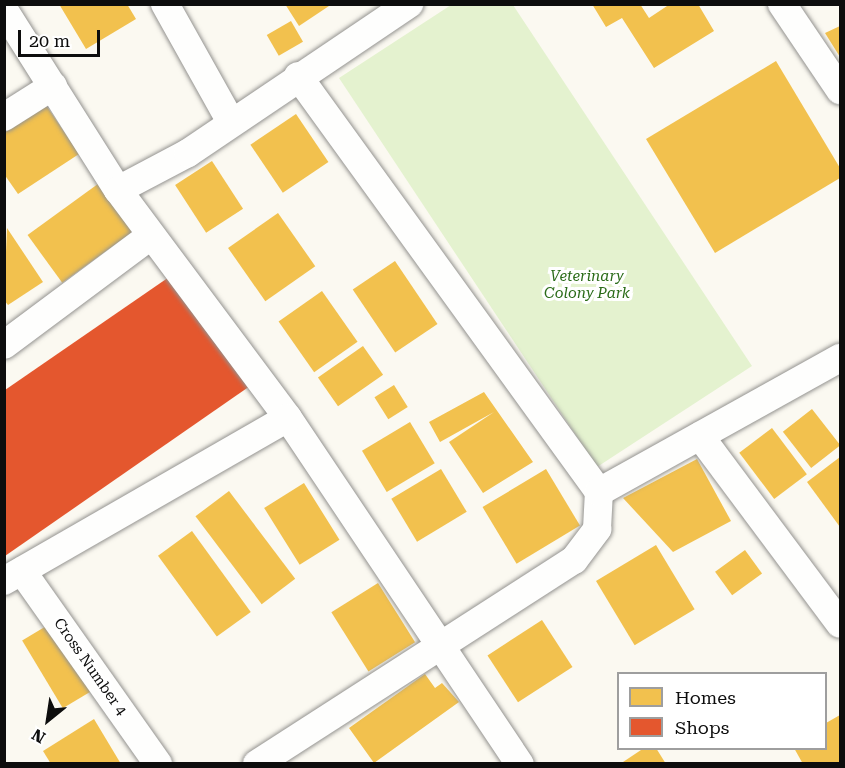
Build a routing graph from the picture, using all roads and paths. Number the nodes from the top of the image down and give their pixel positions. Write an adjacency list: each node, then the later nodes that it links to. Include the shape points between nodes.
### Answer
1 (165, 4): 9 (street)
2 (409, 4): 5 (street)
3 (782, 4): 7 (street)
4 (4, 10): 6 (street)
5 (298, 76): 9 (street); 16 (street)
6 (52, 86): 8 (street); 10 (street)
7 (840, 90)
8 (4, 117)
9 (231, 122): 10 (street)
10 (118, 190): 11 (street)
11 (150, 236): 12 (street); 14 (street)
12 (4, 345)
13 (840, 358): 15 (street)
14 (288, 418): 17 (street); 19 (street)
15 (700, 436): 16 (street); 18 (street)
16 (599, 492): 19 (street, via 597,529 574,560)
17 (13, 576): 20 (street, Cross Number 4)
18 (839, 618)
19 (440, 645): 21 (street); 22 (street)
20 (158, 764)
21 (257, 764)
22 (520, 764)

